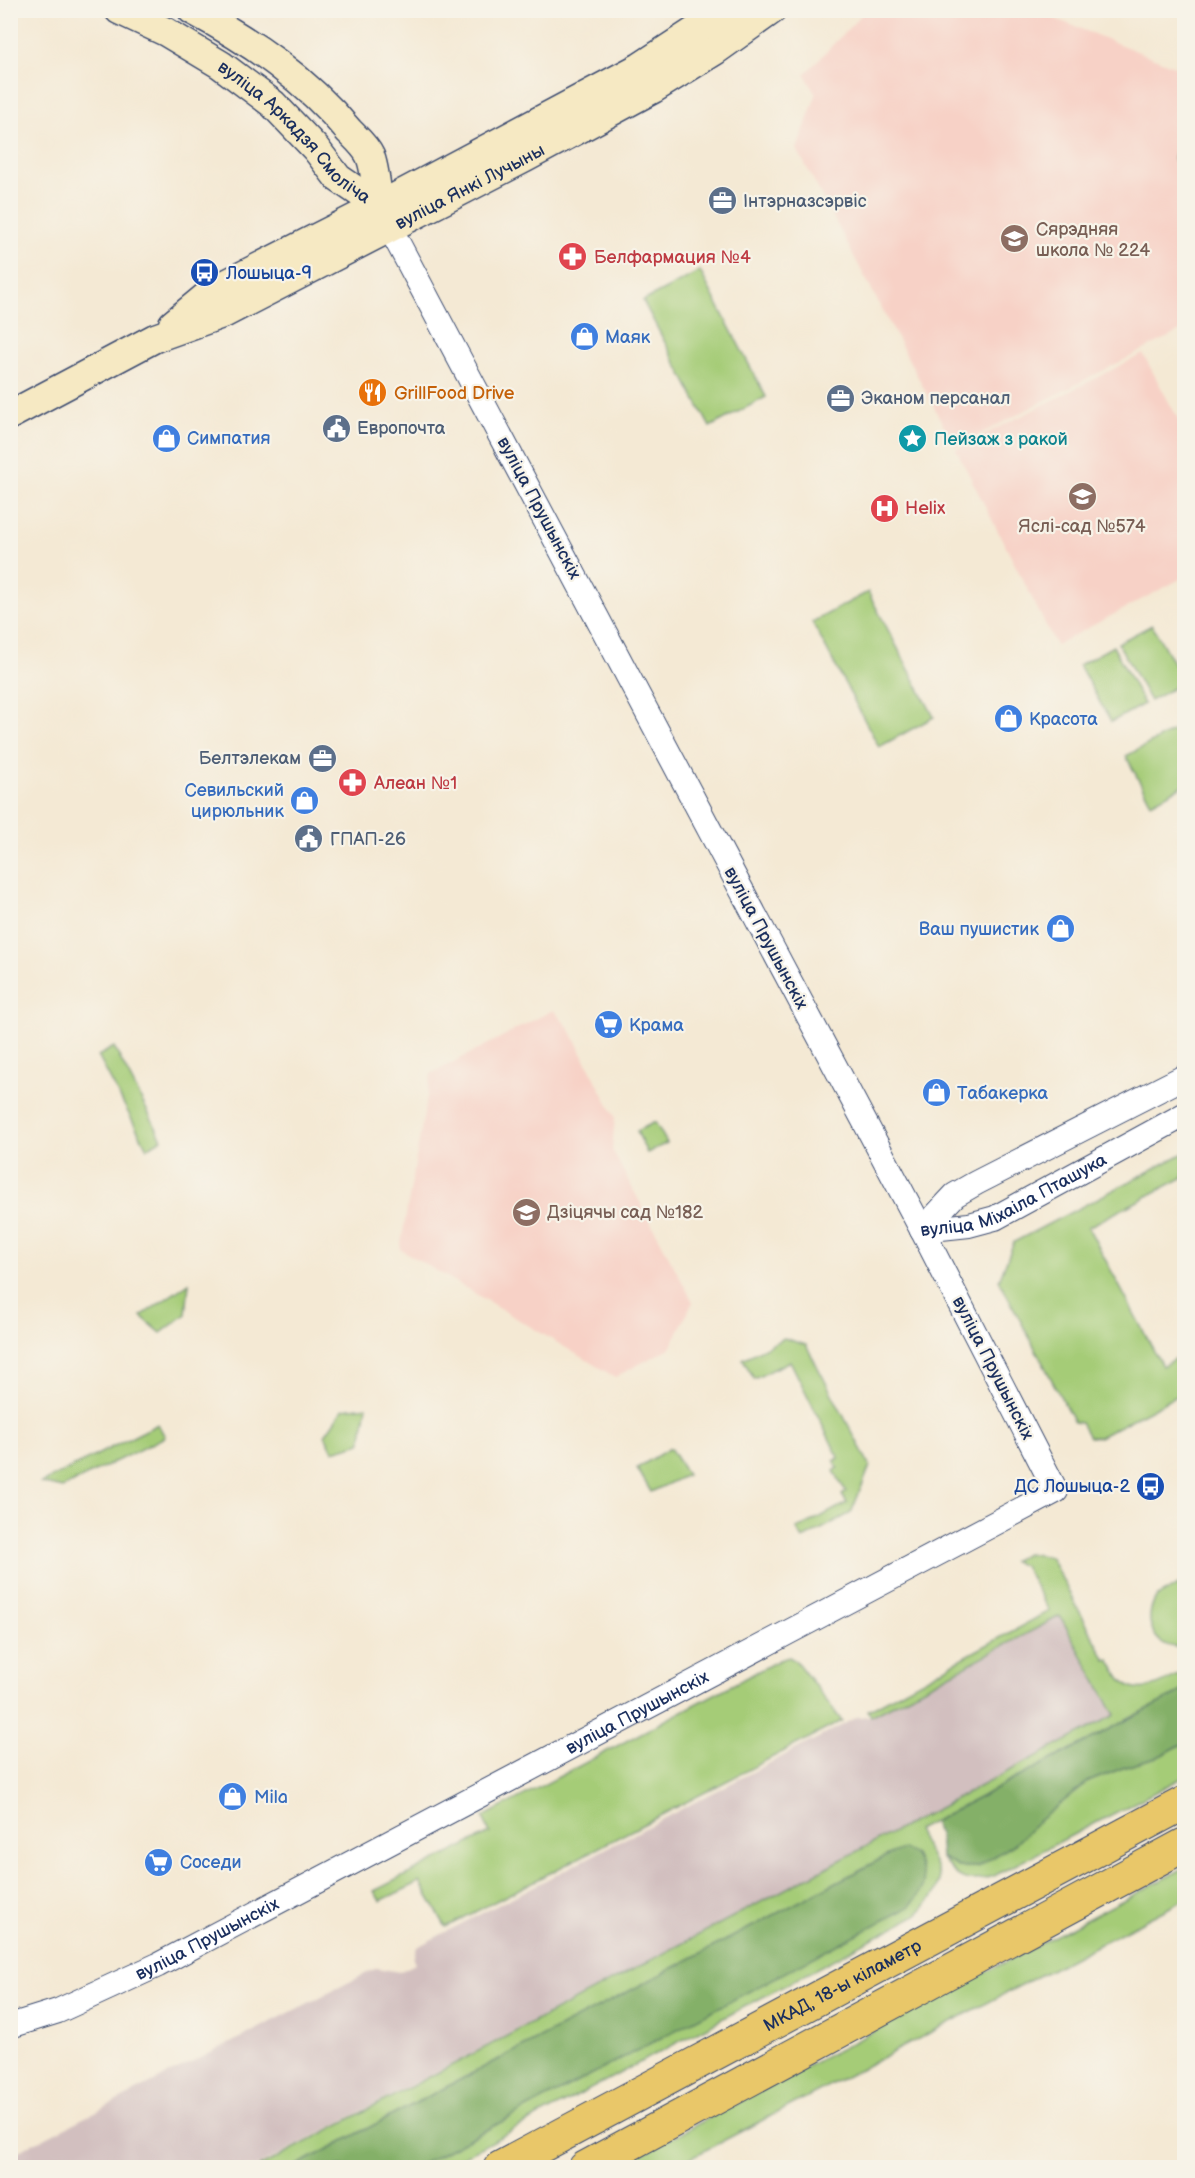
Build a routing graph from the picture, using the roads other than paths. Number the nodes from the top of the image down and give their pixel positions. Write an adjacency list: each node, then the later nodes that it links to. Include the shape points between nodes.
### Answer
1 (119, 10): 5 (main road, вуліца Аркадзя Смоліча, via 221,65 273,104 338,178)
2 (192, 10): 5 (main road, вуліца Аркадзя Смоліча, via 268,55 340,120 370,156)
3 (727, 10): 5 (main road, вуліца Янкі Лучыны, via 640,67)
4 (772, 10): 5 (main road, вуліца Янкі Лучыны, via 653,89)
5 (385, 217): 6 (main road, вуліца Янкі Лучыны, via 225,313 155,338); 9 (street, вуліца Прушынскіх)
6 (10, 415)
7 (1185, 1077): 9 (street, вуліца Міхаіла Пташука, via 955,1195)
8 (1185, 1115): 9 (street, вуліца Міхаіла Пташука, via 995,1218)
9 (922, 1230): 12 (street, вуліца Прушынскіх, via 1056,1491 158,1965 58,2011)
10 (1185, 1803): 13 (highway, МКАД, 18-ы кіламетр)
11 (1185, 1845): 14 (highway)
12 (10, 2026)
13 (500, 2168)
14 (585, 2168)

